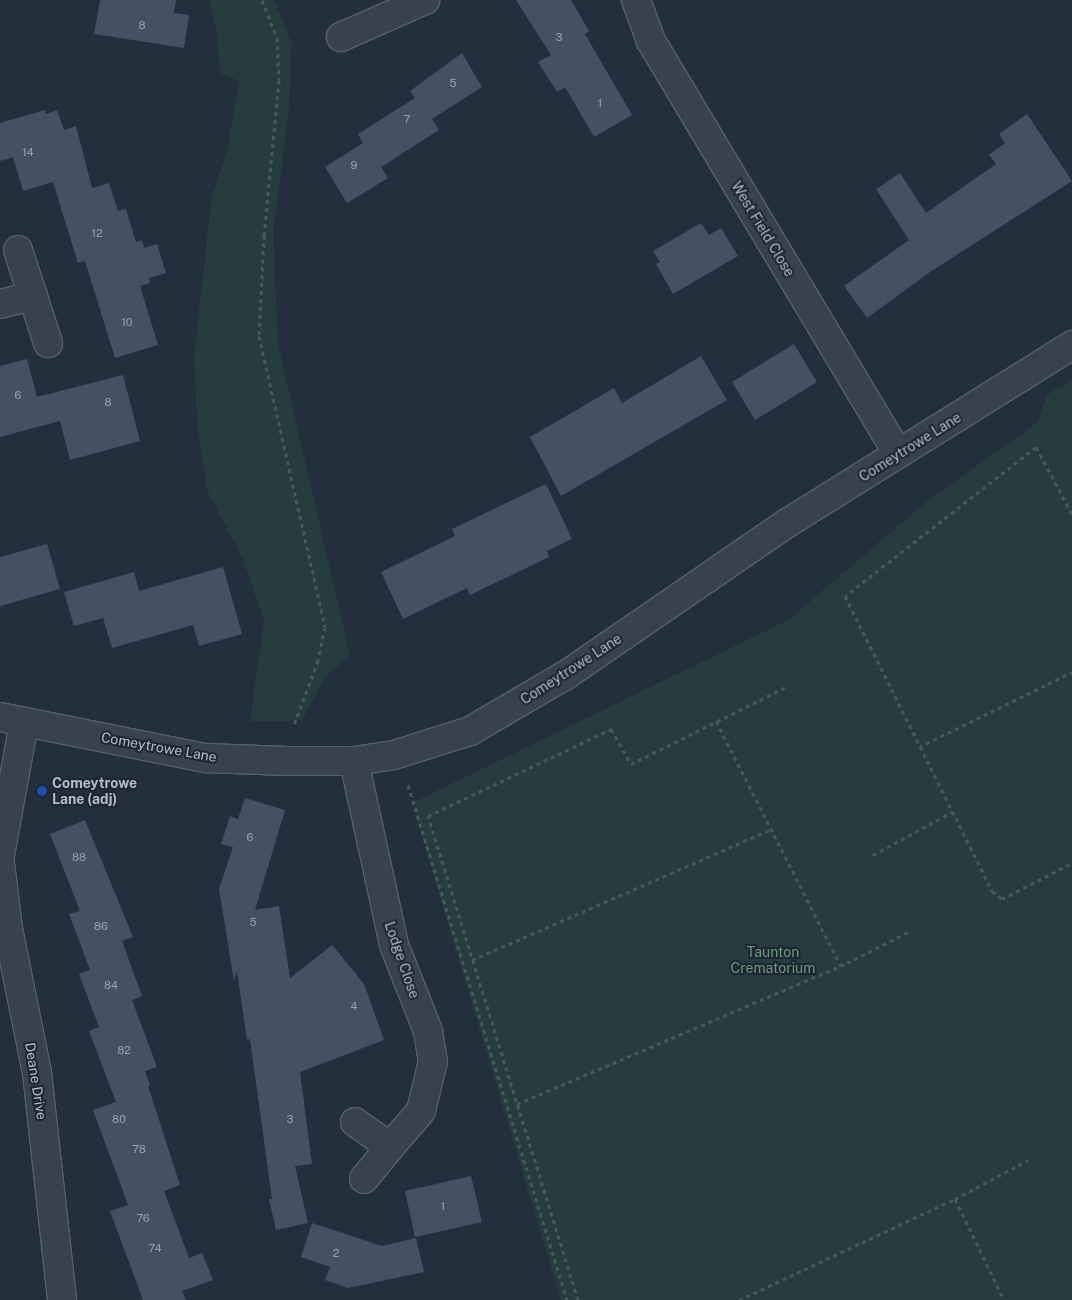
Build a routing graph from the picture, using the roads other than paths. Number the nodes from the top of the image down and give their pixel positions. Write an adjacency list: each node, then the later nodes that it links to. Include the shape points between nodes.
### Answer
1 (426, 0): 3 (street)
2 (636, 0): 10 (street, West Field Close, via 651,42)
3 (374, 10): 4 (street)
4 (342, 36)
5 (18, 250): 6 (street)
6 (32, 296): 7 (street); 8 (street)
7 (0, 304)
8 (48, 343)
9 (1072, 345): 10 (street, Comeytrowe Lane)
10 (898, 454): 12 (street, Comeytrowe Lane, via 789,522 566,674 470,731 394,755)
11 (12, 720): 12 (street, Comeytrowe Lane, via 206,758); 13 (street)
12 (354, 761): 16 (street, Lodge Close, via 394,945 428,1032 433,1061 421,1111)
13 (0, 855)
14 (0, 863): 18 (street, Deane Drive, via 8,929 37,1072)
15 (355, 1122): 16 (street)
16 (390, 1147): 17 (street, Lodge Close)
17 (364, 1178)
18 (62, 1300)

